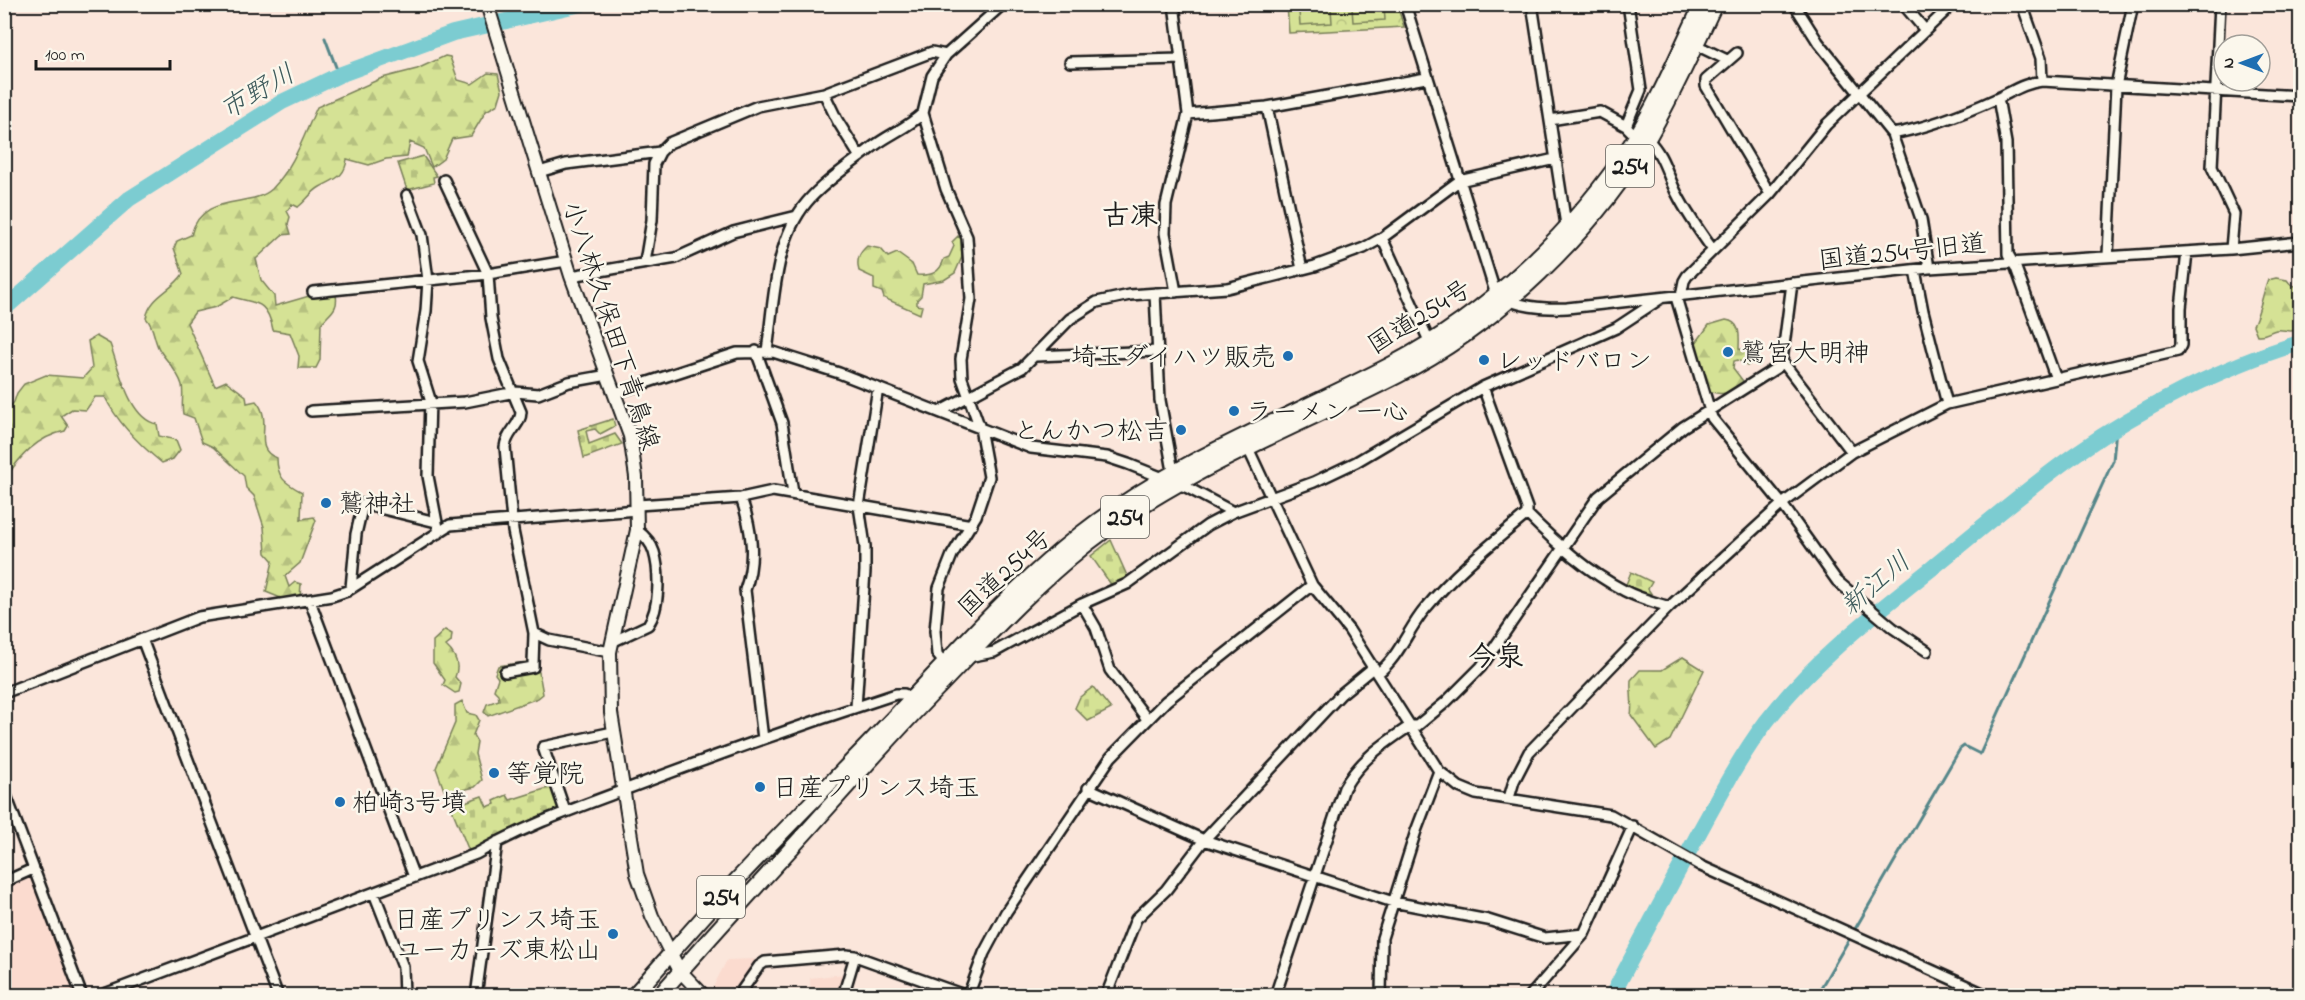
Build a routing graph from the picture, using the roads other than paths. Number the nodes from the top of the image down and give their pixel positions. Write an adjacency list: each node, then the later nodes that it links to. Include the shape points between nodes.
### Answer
1 (487, 4): 42 (main road, 小八林久保田下青鳥線)
2 (1003, 4): 19 (street)
3 (1174, 4): 20 (street)
4 (1405, 4): 23 (street)
5 (1532, 4): 36 (street)
6 (1628, 4): 37 (street, via 1641,90)
7 (1702, 4): 37 (highway, 254)
8 (1714, 4): 17 (highway, 254)
9 (1794, 4): 26 (street, via 1818,42)
10 (1903, 4): 15 (street)
11 (1953, 4): 15 (street)
12 (2022, 4): 24 (street, via 2041,58)
13 (2133, 4): 25 (street)
14 (2220, 4): 16 (street)
15 (1925, 30): 26 (street)
16 (2218, 33)
17 (1696, 45): 21 (street); 37 (highway, 254)
18 (1737, 52): 21 (street)
19 (946, 55): 28 (street, via 932,52); 34 (street, via 932,76)
20 (1180, 59): 22 (street); 35 (street)
21 (1727, 60): 45 (street, via 1706,80 1706,86)
22 (1070, 62)
23 (1426, 78): 33 (street); 44 (street)
24 (2042, 81): 25 (street); 32 (street, via 2030,82)
25 (2116, 86): 27 (street); 54 (street)
26 (1860, 91): 38 (street); 45 (street, via 1826,125)
27 (2212, 91)
28 (824, 93): 39 (street, via 758,106 669,143); 40 (street)
29 (2215, 93): 51 (street, via 2212,167 2234,214)
30 (2249, 93): 31 (street)
31 (2301, 96)
32 (1998, 98): 38 (street, via 1918,129); 56 (street, via 2006,143 2008,254)
33 (1267, 107): 35 (street); 59 (street)
34 (923, 113): 40 (street); 84 (street, via 946,189 967,237 970,299 961,359)
35 (1188, 114): 66 (street, via 1166,205 1165,233)
36 (1550, 120): 37 (street, via 1599,112); 41 (street)
37 (1636, 134): 48 (highway, 254, via 1604,182); 52 (street, via 1662,157 1676,193); 71 (highway, 254, via 1614,189 1558,254)
38 (1892, 134): 58 (street, via 1921,219)
39 (660, 152): 42 (street, via 566,164); 57 (street, via 654,164)
40 (860, 157): 47 (street, via 814,194)
41 (1555, 159): 44 (street); 48 (street)
42 (539, 172): 55 (main road, 小八林久保田下青鳥線)
43 (444, 180): 61 (street)
44 (1459, 181): 49 (street); 68 (street)
45 (1770, 194): 52 (street)
46 (406, 195): 63 (street, via 422,235)
47 (797, 216): 57 (street, via 715,238 689,254); 74 (street, via 781,260)
48 (1566, 225): 68 (highway, 254)
49 (1382, 238): 59 (street, via 1347,255); 72 (street)
50 (2301, 242): 51 (street, 国道254号旧道)
51 (2231, 249): 53 (street, 国道254号旧道)
52 (1713, 250): 69 (street, via 1684,281)
53 (2187, 252): 54 (street, 国道254号旧道); 79 (street, via 2178,351)
54 (2108, 255): 56 (street, 国道254号旧道)
55 (566, 261): 61 (street); 62 (main road, 小八林久保田下青鳥線)
56 (2012, 261): 58 (street, 国道254号旧道); 79 (street)
57 (645, 262): 62 (street)
58 (1929, 268): 60 (street, 国道254号旧道)
59 (1302, 269): 66 (street, via 1227,288)
60 (1915, 270): 64 (street, 国道254号旧道); 86 (street)
61 (488, 274): 63 (street); 82 (street, via 499,358)
62 (571, 276): 78 (main road, 小八林久保田下青鳥線)
63 (428, 280): 65 (street); 85 (street, via 418,361)
64 (1792, 283): 69 (street, 国道254号旧道); 77 (street)
65 (313, 292)
66 (1176, 292): 67 (street)
67 (1155, 293): 75 (street); 76 (street, via 1110,298 1084,308)
68 (1496, 296): 71 (street, 国道254号旧道); 72 (highway, 国道254号 / 254)
69 (1679, 296): 70 (street, 国道254号旧道); 89 (street)
70 (1660, 299): 71 (street, 国道254号旧道, via 1551,309); 80 (street, via 1591,341)
71 (1509, 302): 91 (highway, 国道254号 / 254, via 1400,375)
72 (1430, 343): 93 (highway, 国道254号 / 254, via 1355,383 1229,441)
73 (756, 351): 74 (street); 83 (street, via 720,358); 94 (street, via 782,423)
74 (767, 351): 81 (street, via 789,355)
75 (1158, 351): 76 (street); 93 (street)
76 (1036, 356): 84 (street, via 1022,368)
77 (1782, 361): 89 (street, via 1768,375); 92 (street)
78 (608, 375): 82 (street, via 569,382 538,394); 83 (main road, 小八林久保田下青鳥線)
79 (2056, 379): 86 (street)
80 (1483, 387): 96 (street, via 1356,462); 101 (street)
81 (878, 388): 88 (street); 98 (street)
82 (515, 392): 85 (street); 102 (street, via 522,417 505,447)
83 (615, 393): 99 (main road, 小八林久保田下青鳥線, via 630,436)
84 (968, 395): 88 (street); 90 (street)
85 (430, 405): 87 (street); 103 (street, via 428,476)
86 (1947, 405): 92 (street)
87 (311, 411)
88 (939, 412): 90 (street)
89 (1709, 412): 97 (street); 107 (street, via 1672,435 1607,488)
90 (980, 428): 93 (street, via 1037,449 1107,457); 104 (street, via 989,477)
91 (1246, 446): 93 (highway, 国道254号 / 254); 96 (street)
92 (1852, 452): 97 (street)
93 (1170, 478): 100 (street); 117 (highway, 国道254号 / 254, via 1070,558 1011,611); 118 (highway, 国道254号 / 254, via 1083,532 1039,567)
94 (793, 493): 95 (street, via 773,491); 98 (street)
95 (741, 498): 99 (street); 127 (street, via 750,523 752,570 745,590)
96 (1270, 500): 100 (street); 108 (street)
97 (1782, 504): 112 (street); 116 (street, via 1837,581)
98 (859, 506): 104 (street); 123 (street, via 865,571)
99 (638, 508): 102 (street); 105 (main road, 小八林久保田下青鳥線)
100 (1233, 512): 111 (street, via 1208,525 1139,578)
101 (1527, 514): 107 (street); 119 (street, via 1426,608 1395,654)
102 (512, 520): 106 (street, via 450,525); 113 (street)
103 (436, 522): 106 (street); 109 (street, via 363,504)
104 (972, 525): 118 (street, via 948,562 939,588 935,631 937,654)
105 (637, 530): 115 (main road, 小八林久保田下青鳥線); 115 (street, via 654,552 654,608 648,625)
106 (440, 533): 109 (street)
107 (1562, 549): 112 (street, via 1624,591); 125 (street, via 1481,667 1446,702 1417,726)
108 (1312, 585): 119 (street); 124 (street, via 1202,670)
109 (351, 588): 110 (street)
110 (310, 602): 114 (street, via 212,614); 139 (street)
111 (1082, 604): 117 (street, via 994,652); 124 (street, via 1096,628 1110,670)
112 (1668, 607): 132 (street, via 1530,752)
113 (534, 633): 115 (street, via 549,640); 120 (street, via 533,667)
114 (142, 639): 121 (street); 144 (street)
115 (611, 647): 126 (main road, 小八林久保田下青鳥線, via 609,695)
116 (1927, 651)
117 (968, 657): 147 (highway, 国道254号 / 254, via 850,781)
118 (945, 664): 122 (highway, 国道254号 / 254)
119 (1376, 670): 125 (street); 135 (street, via 1341,694)
120 (505, 672)
121 (4, 693)
122 (911, 699): 123 (street, via 896,694); 145 (highway, 国道254号 / 254)
123 (856, 707): 127 (street)
124 (1147, 719): 129 (street)
125 (1410, 726): 128 (street); 138 (street, via 1372,752 1354,771 1344,788)
126 (613, 732): 131 (main road, 小八林久保田下青鳥線); 133 (street, via 543,747)
127 (763, 739): 131 (street)
128 (1439, 771): 132 (street, via 1459,787 1476,794); 142 (street)
129 (1088, 788): 135 (street); 158 (street, via 1006,912)
130 (4, 790): 137 (street)
131 (623, 790): 133 (street); 145 (main road, 小八林久保田下青鳥線, via 637,874)
132 (1509, 798): 134 (street, via 1611,815)
133 (565, 812): 136 (street)
134 (1633, 826): 143 (street); 163 (street, via 1697,864)
135 (1204, 840): 138 (street); 159 (street, via 1166,890 1136,919)
136 (496, 842): 139 (street, via 476,854); 152 (street)
137 (33, 869): 140 (street); 148 (street)
138 (1315, 876): 142 (street); 160 (street)
139 (414, 877): 141 (street)
140 (4, 882)
141 (374, 893): 144 (street); 151 (street, via 403,967)
142 (1393, 902): 143 (street, via 1488,920 1545,938); 161 (street, via 1382,938)
143 (1584, 934): 162 (street)
144 (255, 936): 149 (street); 150 (street)
145 (671, 954): 147 (main road, 小八林久保田下青鳥線); 153 (highway, 国道254号 / 254)
146 (855, 956): 156 (street, via 765,962); 157 (street); 158 (street)
147 (681, 971): 154 (highway, 国道254号 / 254); 155 (main road, 小八林久保田下青鳥線)
148 (82, 996)
149 (99, 996)
150 (278, 996)
151 (404, 996)
152 (476, 996)
153 (633, 996)
154 (659, 996)
155 (704, 996)
156 (738, 996)
157 (843, 996)
158 (967, 996)
159 (1106, 996)
160 (1275, 996)
161 (1381, 996)
162 (1530, 996)
163 (1989, 996)

